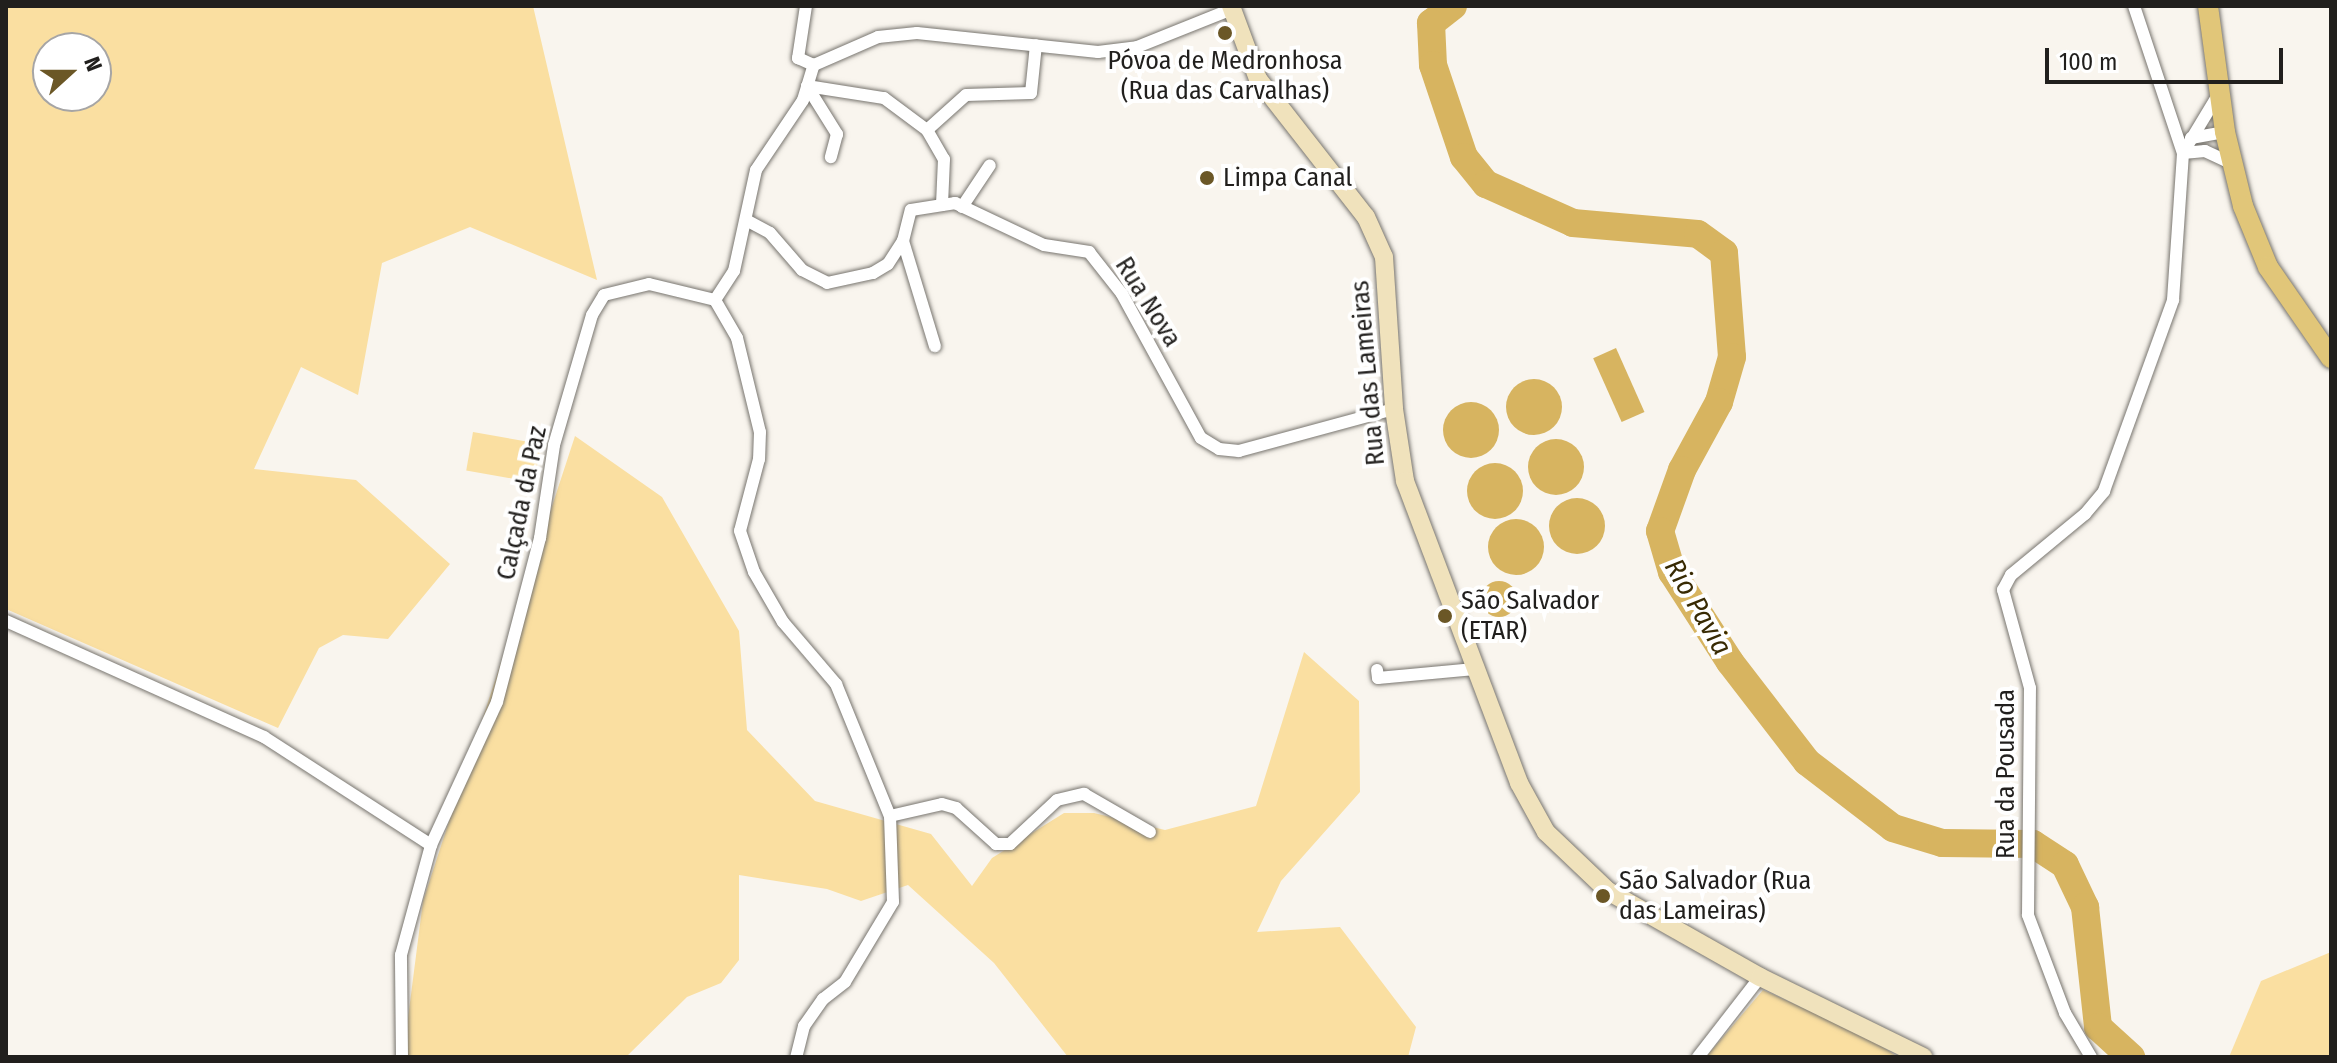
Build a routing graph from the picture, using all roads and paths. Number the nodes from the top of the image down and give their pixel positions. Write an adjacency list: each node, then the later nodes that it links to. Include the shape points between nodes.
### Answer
1 (806, 6): 6 (street, via 798,58)
2 (2134, 6): 12 (street)
3 (2208, 6): 8 (main road)
4 (1232, 8): 5 (street, via 1137,47 1098,52); 23 (street, Rua das Lameiras, via 1258,79 1366,217 1384,257)
5 (1036, 45): 6 (street, via 917,33 878,37); 9 (street, via 1031,93 966,95)
6 (814, 65): 7 (street)
7 (807, 86): 9 (street, via 884,98); 13 (street, via 837,134); 18 (street, via 756,170)
8 (2219, 92): 10 (main road); 11 (street, via 2210,116)
9 (927, 130): 16 (street, via 944,159)
10 (2225, 132): 11 (street); 14 (main road)
11 (2191, 138): 12 (street)
12 (2183, 153): 14 (street, via 2205,151); 35 (street, Rua da Pousada, via 2173,300 2109,478 2085,514 2011,575 2003,590 2030,688 2028,915 2044,964)
13 (831, 157)
14 (2231, 163): 22 (main road, via 2268,267)
15 (990, 165): 17 (street)
16 (942, 205): 17 (street, Rua Nova); 19 (street, Rua Nova, via 911,210)
17 (962, 207): 23 (street, Rua Nova, via 1044,245 1089,252 1122,294 1201,438 1219,449 1239,451)
18 (746, 220): 19 (street, Rua Nova, via 770,233 802,270 827,283 873,273 888,264); 20 (street, via 734,271)
19 (903, 241): 21 (street)
20 (715, 300): 27 (street, via 737,338 760,432 759,459 740,531 754,572 783,622 836,684); 29 (street, Calçada da Paz, via 649,284 604,295 592,315 554,445 540,538 497,702)
21 (935, 346)
22 (2331, 358)
23 (1394, 409): 25 (street, Rua das Lameiras, via 1405,481)
24 (6, 621): 29 (street, via 264,737)
25 (1475, 669): 26 (street, via 1378,678); 30 (street, Rua das Lameiras, via 1519,783 1567,856 1608,891)
26 (1377, 670)
27 (890, 816): 28 (street, via 942,804 956,808 996,844 1010,844 1057,800 1084,794); 32 (street, via 893,902 845,982 823,999 804,1026)
28 (1150, 832)
29 (431, 845): 31 (street, Calçada da Paz, via 401,955)
30 (1760, 977): 33 (street); 34 (street, Rua das Lameiras)
31 (402, 1057)
32 (796, 1057)
33 (1698, 1057)
34 (1923, 1057)
35 (2091, 1057)

